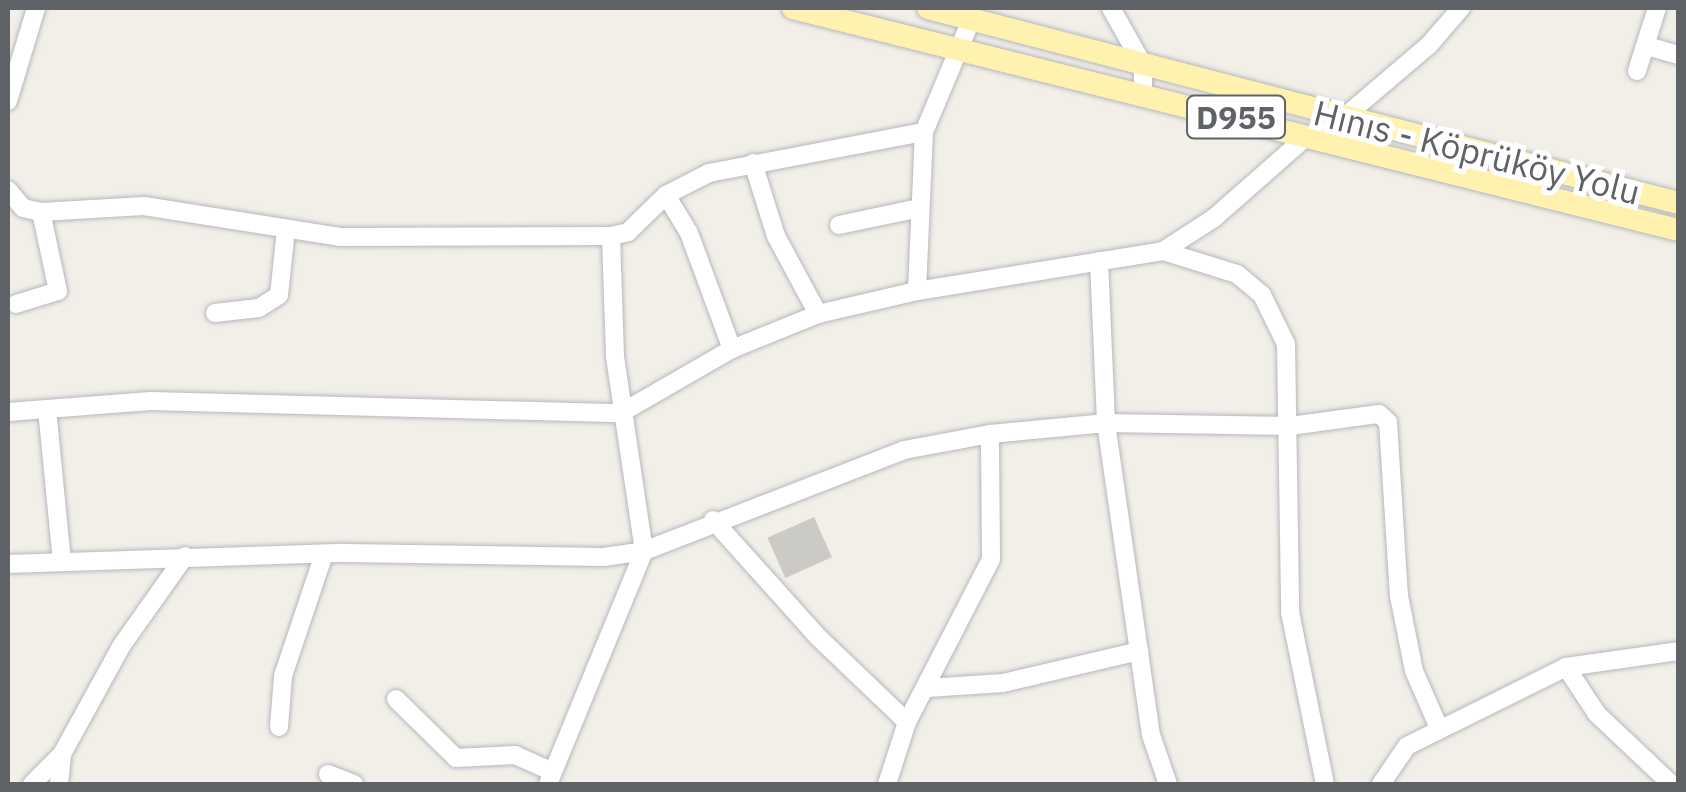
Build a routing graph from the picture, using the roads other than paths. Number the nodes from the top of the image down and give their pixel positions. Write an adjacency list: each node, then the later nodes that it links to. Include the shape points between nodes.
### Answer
1 (36, 8): 14 (street)
2 (928, 8): 7 (main road, Hınıs - Köprüköy Yolu / D955)
3 (1111, 8): 11 (street)
4 (1461, 8): 15 (street, via 1429,46)
5 (1657, 8): 8 (street)
6 (804, 9): 9 (main road, Hınıs - Köprüköy Yolu / D955)
7 (972, 18): 9 (street); 11 (main road, Hınıs - Köprüköy Yolu / D955)
8 (1647, 46): 10 (street); 12 (street)
9 (963, 51): 13 (main road, Hınıs - Köprüköy Yolu / D955); 16 (street)
10 (1678, 55)
11 (1143, 65): 13 (street); 15 (main road, Hınıs - Köprüköy Yolu / D955)
12 (1637, 72)
13 (1143, 91): 17 (main road, Hınıs - Köprüköy Yolu / D955)
14 (8, 101)
15 (1342, 119): 17 (street); 21 (main road, Hınıs - Köprüköy Yolu / D955)
16 (924, 132): 18 (street); 22 (street)
17 (1306, 137): 27 (main road, Hınıs - Köprüköy Yolu / D955); 29 (street, via 1214,218)
18 (753, 163): 20 (street, via 709,173); 34 (street, via 772,227)
19 (8, 190): 23 (street)
20 (666, 195): 28 (street, via 642,222); 35 (street, via 689,233)
21 (1678, 203)
22 (920, 208): 25 (street); 31 (street)
23 (32, 210): 24 (street); 26 (street, via 144,206); 32 (street, via 58,291)
24 (8, 222)
25 (839, 226)
26 (286, 230): 28 (street, via 340,237); 33 (street, via 279,295 260,308)
27 (1678, 230)
28 (611, 236): 38 (street)
29 (1162, 251): 30 (street); 40 (street, via 1236,274 1262,295 1286,344)
30 (1099, 262): 31 (street); 39 (street)
31 (917, 291): 34 (street)
32 (16, 304)
33 (215, 313)
34 (818, 314): 35 (street)
35 (732, 350): 38 (street)
36 (47, 409): 37 (street); 38 (street, via 151,402); 46 (street)
37 (8, 412)
38 (621, 412): 43 (street)
39 (1106, 423): 40 (street); 41 (street); 48 (street)
40 (1290, 426): 55 (street, via 1375,414 1386,419 1399,596 1414,671); 64 (street, via 1290,612)
41 (990, 434): 42 (street, via 904,450); 51 (street, via 991,559)
42 (713, 520): 43 (street); 53 (street, via 818,637)
43 (644, 551): 44 (street, via 604,557); 58 (street)
44 (324, 554): 45 (street); 54 (street, via 283,676)
45 (185, 556): 46 (street); 56 (street, via 122,645)
46 (62, 560): 47 (street)
47 (8, 564)
48 (1139, 650): 51 (street, via 1003,683); 63 (street, via 1152,735)
49 (1678, 652): 50 (street)
50 (1566, 667): 55 (street); 66 (street, via 1597,714)
51 (928, 688): 53 (street)
52 (396, 698): 58 (street, via 448,754 472,761 515,755)
53 (907, 722): 62 (street)
54 (279, 727)
55 (1439, 728): 65 (street, via 1407,746)
56 (62, 754): 59 (street); 60 (street)
57 (328, 774): 61 (street)
58 (549, 778)
59 (32, 784)
60 (59, 784)
61 (354, 784)
62 (887, 784)
63 (1168, 784)
64 (1325, 784)
65 (1381, 784)
66 (1671, 784)

